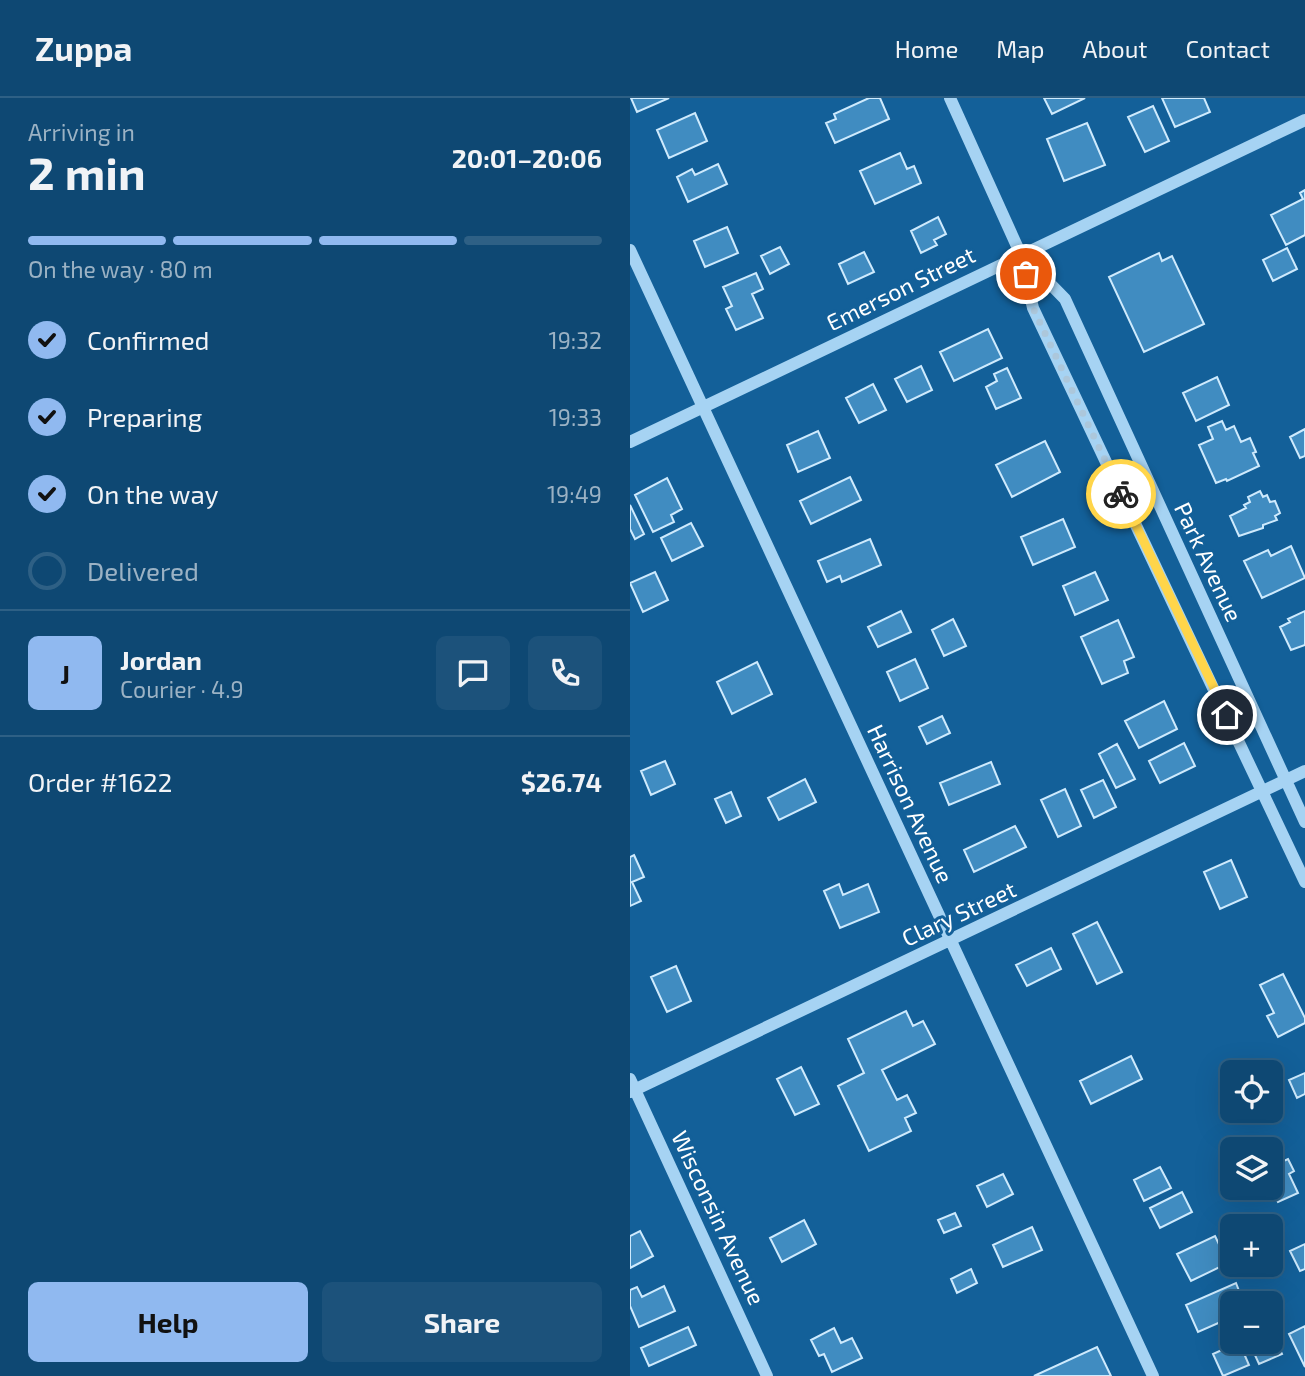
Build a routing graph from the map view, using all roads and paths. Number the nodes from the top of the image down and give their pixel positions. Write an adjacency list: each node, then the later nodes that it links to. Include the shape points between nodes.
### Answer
1 (950, 98): 4 (street, Park Avenue)
2 (1305, 120): 4 (street, Emerson Street)
3 (630, 250): 5 (street, Harrison Avenue)
4 (1021, 255): 5 (street, Emerson Street); 8 (street, Park Avenue, via 1065,299); 9 (street, Park Avenue, via 1033,308)
5 (703, 408): 6 (street, Emerson Street); 12 (street, Harrison Avenue)
6 (630, 442)
7 (1305, 771): 8 (street, Clary Street)
8 (1284, 780): 9 (street, Clary Street); 10 (street, Park Avenue)
9 (1263, 791): 11 (street, Park Avenue); 12 (street, Clary Street)
10 (1305, 822)
11 (1305, 882)
12 (950, 941): 13 (street, Clary Street); 15 (street, Harrison Avenue)
13 (632, 1087): 14 (street, Wisconsin Avenue)
14 (767, 1376)
15 (1153, 1376)

